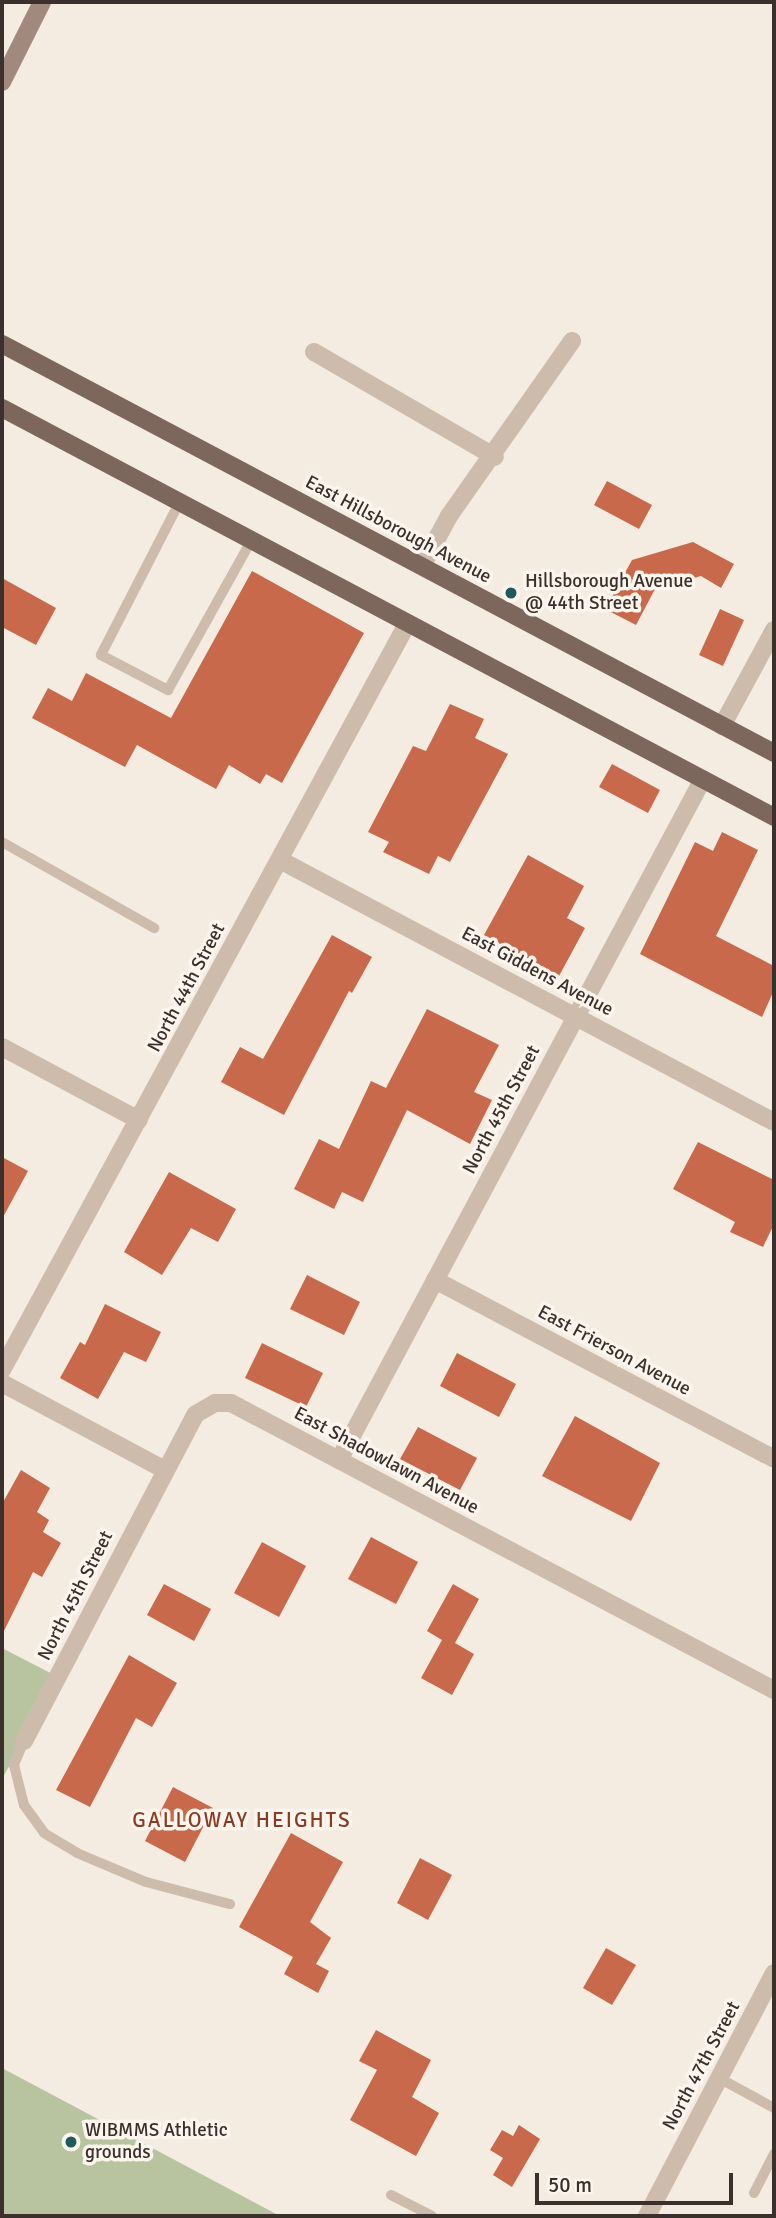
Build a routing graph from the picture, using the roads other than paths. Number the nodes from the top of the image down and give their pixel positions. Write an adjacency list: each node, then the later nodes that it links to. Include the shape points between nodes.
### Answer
1 (42, 2): 2 (street)
2 (2, 82)
3 (572, 341): 7 (street)
4 (2, 344): 10 (main road, East Hillsborough Avenue)
5 (314, 352): 7 (street)
6 (2, 408): 8 (main road)
7 (495, 457): 10 (street, via 449,516)
8 (179, 503): 9 (main road); 9 (lane, via 101,655 168,690)
9 (251, 541): 11 (main road)
10 (422, 566): 13 (main road, East Hillsborough Avenue)
11 (407, 624): 15 (main road); 18 (street, North 44th Street)
12 (774, 630): 13 (street)
13 (722, 726): 14 (main road, East Hillsborough Avenue)
14 (774, 753)
15 (704, 779): 16 (main road); 20 (street, North 45th Street)
16 (774, 817)
17 (2, 842): 19 (lane)
18 (280, 860): 20 (street, East Giddens Avenue); 22 (street, North 44th Street)
19 (154, 928)
20 (576, 1016): 23 (street, East Giddens Avenue); 24 (street, North 45th Street)
21 (2, 1046): 22 (street)
22 (139, 1120): 25 (street, North 44th Street)
23 (774, 1122)
24 (435, 1280): 27 (street, East Frierson Avenue); 28 (street, North 45th Street)
25 (2, 1370)
26 (2, 1383): 29 (street)
27 (774, 1459)
28 (339, 1460): 29 (street, East Shadowlawn Avenue, via 232,1403 215,1403 197,1413); 30 (street, East Shadowlawn Avenue)
29 (165, 1470): 31 (street, North 45th Street)
30 (774, 1690)
31 (24, 1741): 32 (lane, via 14,1765 24,1805 44,1833 77,1853 146,1882)
32 (230, 1904)
33 (774, 1973): 34 (street, North 47th Street)
34 (719, 2078): 35 (lane); 40 (street, North 47th Street)
35 (774, 2108)
36 (774, 2154): 37 (lane)
37 (754, 2193)
38 (391, 2195): 39 (lane)
39 (432, 2216)
40 (647, 2216)

